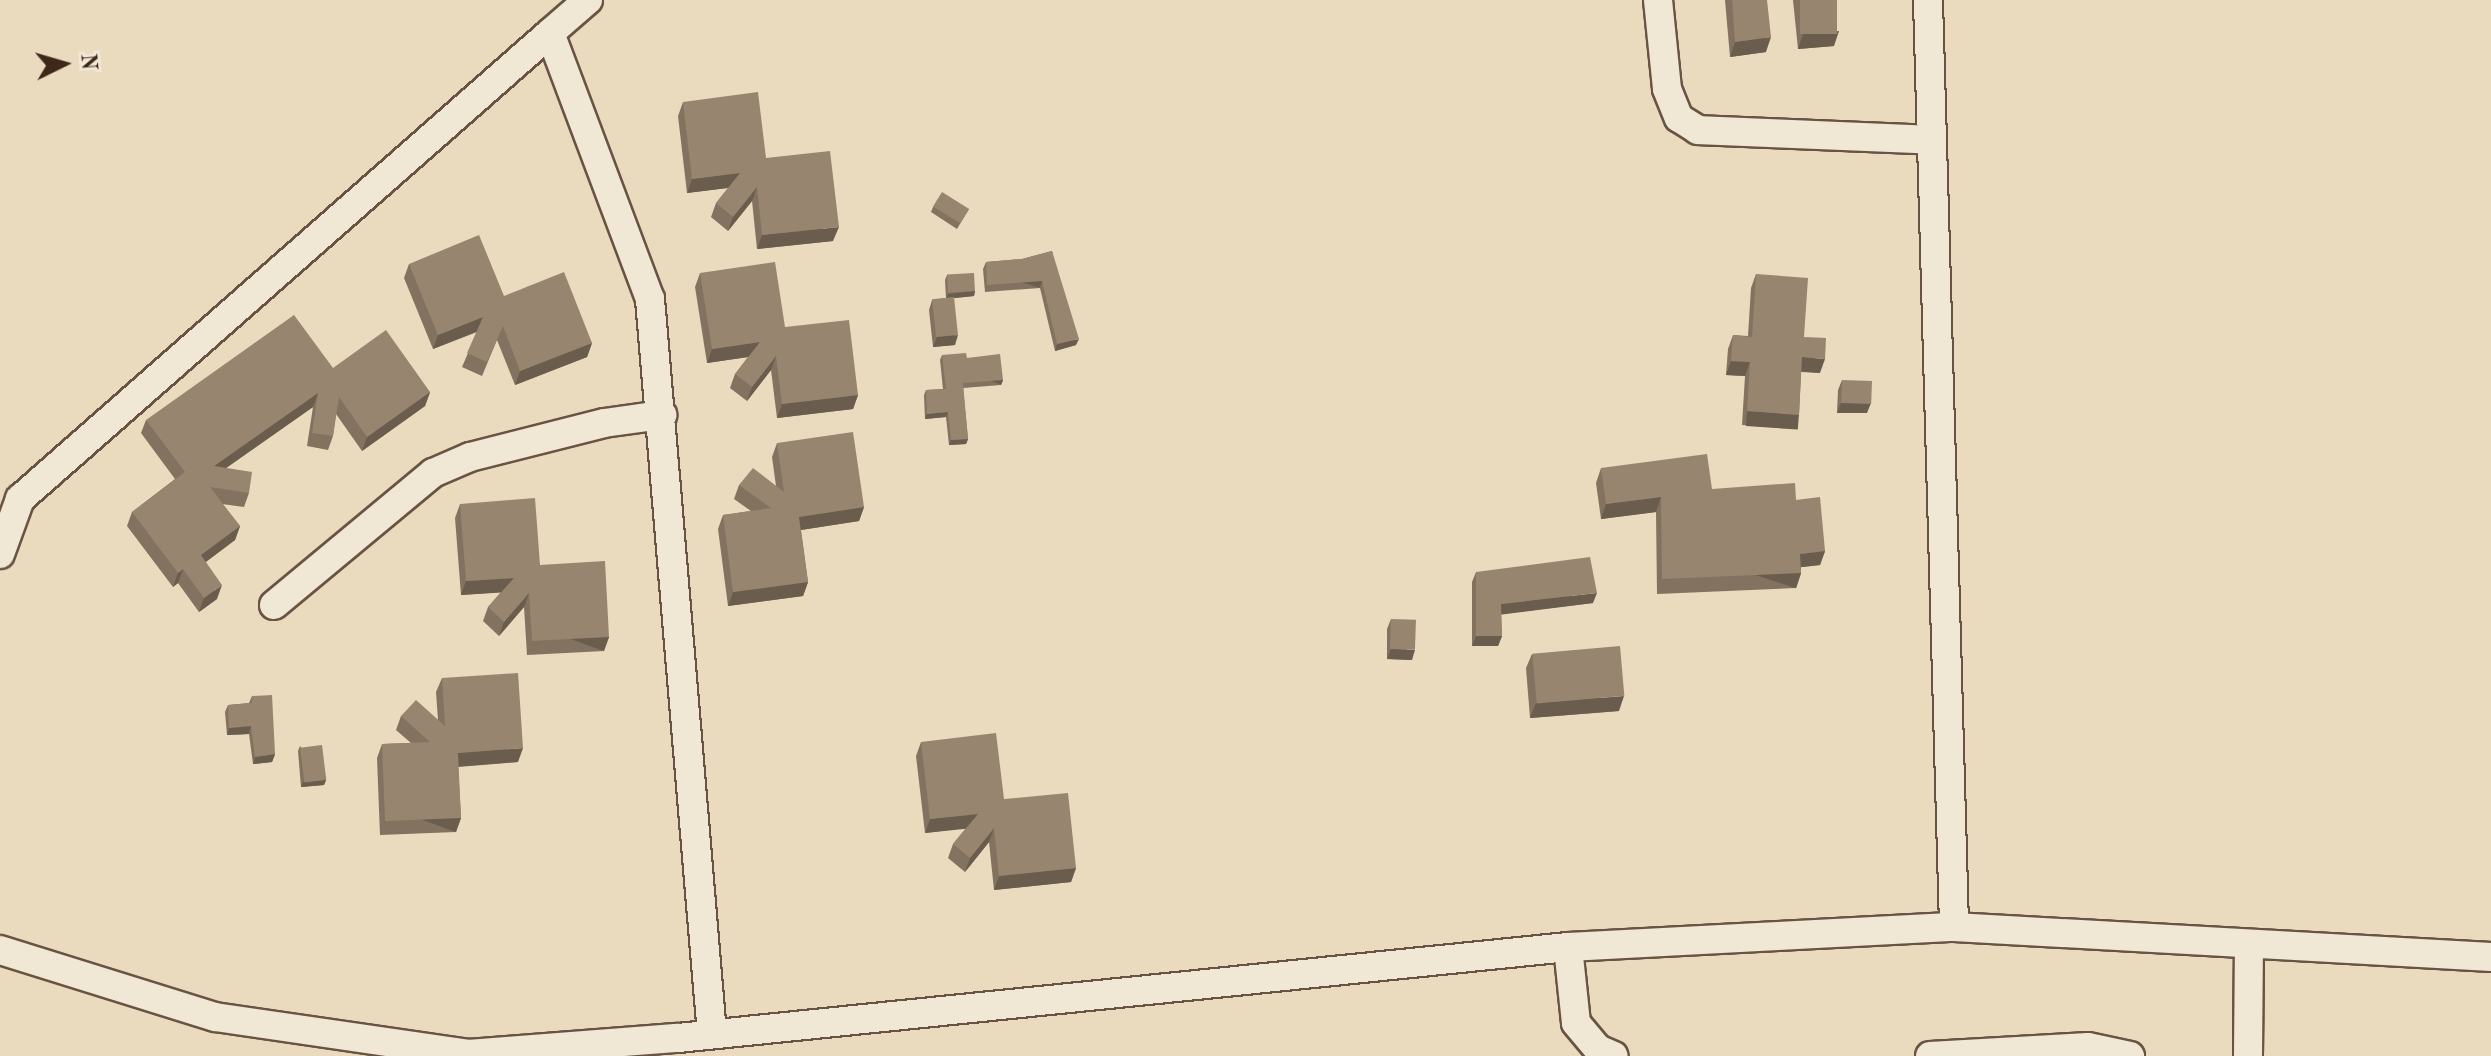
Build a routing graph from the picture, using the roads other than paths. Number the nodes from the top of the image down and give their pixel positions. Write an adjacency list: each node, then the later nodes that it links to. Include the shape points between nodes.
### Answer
1 (588, 0): 4 (street)
2 (1658, 0): 5 (street, via 1667,89 1679,118 1698,130)
3 (1928, 0): 5 (street)
4 (550, 33): 6 (street, via 650,299); 7 (street, via 20,499)
5 (1932, 140): 9 (street)
6 (662, 415): 8 (street, via 470,457 433,473); 14 (street)
7 (0, 554)
8 (274, 605)
9 (1954, 927): 10 (street); 11 (street)
10 (2249, 944): 13 (street); 19 (street)
11 (1568, 947): 14 (street); 16 (street, via 1576,1023 1598,1049)
12 (0, 950): 15 (street, via 215,1017 468,1054)
13 (2491, 957)
14 (712, 1034): 15 (street)
15 (677, 1047)
16 (1614, 1056)
17 (1930, 1056): 18 (street, via 2088,1047)
18 (2130, 1056)
19 (2248, 1056)

